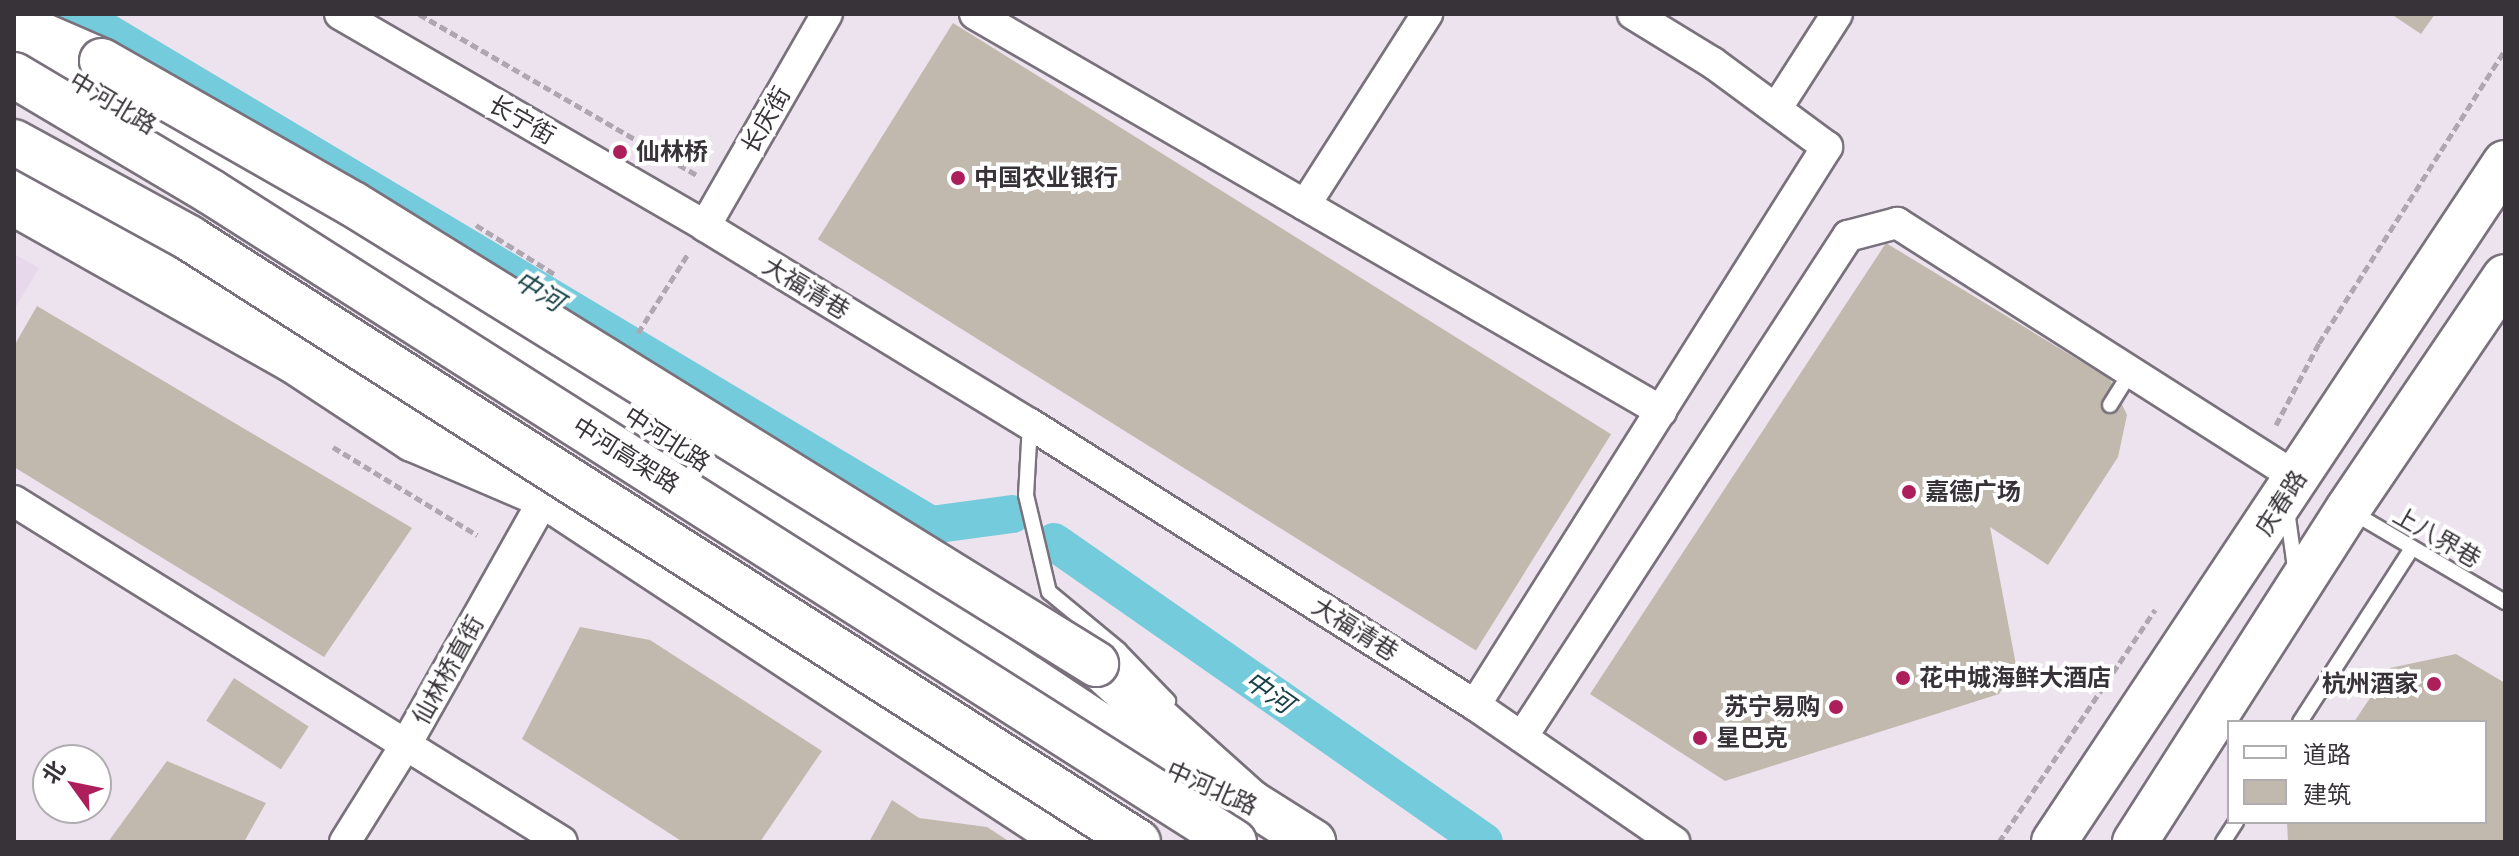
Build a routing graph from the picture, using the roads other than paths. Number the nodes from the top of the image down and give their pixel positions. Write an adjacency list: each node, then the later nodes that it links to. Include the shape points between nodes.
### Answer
1 (340, 14): 16 (street, 长宁街)
2 (827, 14): 16 (street, 长庆街)
3 (975, 14): 15 (street)
4 (1427, 14): 15 (street)
5 (1633, 14): 10 (street)
6 (1837, 14): 10 (street)
7 (14, 23): 34 (main road, bridge, via 102,61 353,204 1096,664)
8 (14, 43): 34 (main road, 中河北路, via 602,396 1175,775)
9 (14, 75): 42 (main road, 中河高架路, bridge, via 211,192)
10 (1776, 109): 20 (street, via 1827,147)
11 (14, 142): 41 (main road, bridge, via 189,238)
12 (2505, 163): 22 (main road, 庆春路)
13 (14, 170): 23 (main road, via 306,338)
14 (14, 203): 23 (main road, via 293,360 413,439)
15 (1305, 205): 20 (street)
16 (705, 226): 21 (street, 大福清巷)
17 (2505, 277): 25 (main road)
18 (2130, 373): 19 (lane); 22 (street); 31 (street, via 1897,223 1848,236)
19 (2110, 405)
20 (1661, 411): 28 (street)
21 (1030, 424): 28 (street, 大福清巷); 29 (lane, via 1026,495 1049,592 1119,650)
22 (2291, 488): 37 (lane, via 2297,564); 44 (main road, 庆春路)
23 (546, 496): 33 (street, 仙林桥直街); 40 (main road)
24 (14, 501): 33 (street)
25 (2348, 509): 26 (lane, 上八界巷); 37 (main road)
26 (2412, 548): 27 (lane, 上八界巷); 30 (lane)
27 (2505, 602)
28 (1475, 705): 31 (street, 大福清巷)
29 (1182, 716)
30 (2301, 720)
31 (1522, 737): 43 (street, 大福清巷)
32 (1203, 738): 36 (lane)
33 (405, 746): 38 (street, 仙林桥直街); 39 (street)
34 (1250, 802): 36 (main road, 中河北路)
35 (2235, 824): 45 (lane)
36 (1300, 834)
37 (2129, 835)
38 (345, 842)
39 (562, 842)
40 (1070, 842)
41 (1138, 842)
42 (1234, 842)
43 (1674, 842)
44 (2054, 842)
45 (2223, 842)

